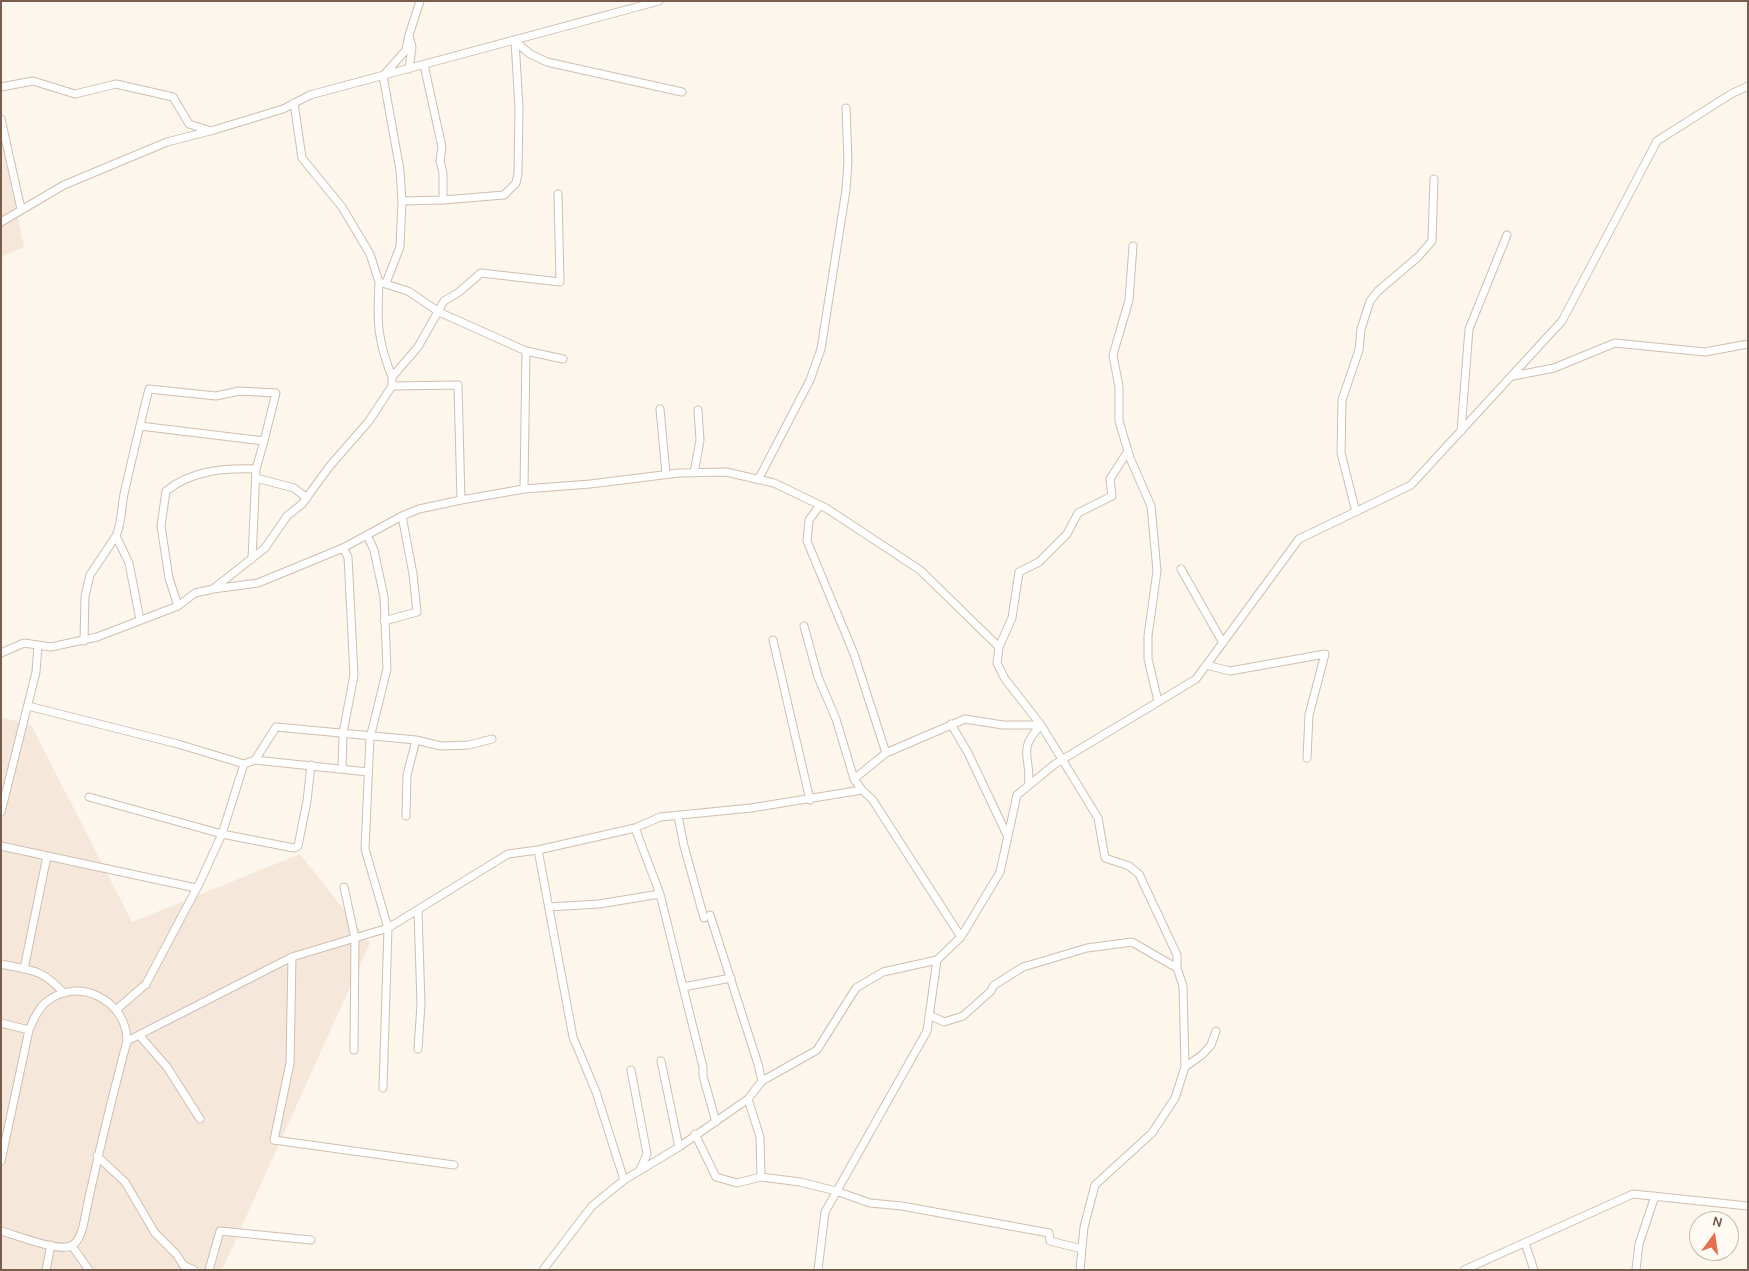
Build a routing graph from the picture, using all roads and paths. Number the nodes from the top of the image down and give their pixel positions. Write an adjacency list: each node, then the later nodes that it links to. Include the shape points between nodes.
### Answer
1 (420, 1): 3 (street)
2 (659, 1): 4 (street)
3 (410, 36): 6 (street, via 412,47); 7 (street, via 406,50)
4 (515, 41): 5 (street); 10 (street, via 530,54 547,62); 17 (street, via 519,108 516,183 504,195)
5 (424, 65): 6 (street); 17 (street, via 442,147)
6 (408, 69): 7 (street)
7 (383, 76): 11 (street, via 310,95); 18 (street, via 400,170)
8 (1748, 86): 28 (street, via 1657,141 1562,321)
9 (1, 87): 14 (street, via 33,81 75,94 116,84 173,97 189,124)
10 (682, 92)
11 (294, 103): 14 (street); 23 (street, via 302,158 346,214)
12 (846, 108): 41 (street, via 846,190 821,349 810,380)
13 (1, 119): 19 (street)
14 (212, 131): 19 (street, via 167,142 64,185)
15 (1434, 179): 46 (street, via 1432,241 1370,302 1361,328 1359,350 1342,400 1341,453)
16 (558, 194): 24 (street, via 560,282 481,273 460,292 446,299)
17 (443, 200): 18 (street)
18 (402, 201): 23 (street, via 400,247)
19 (21, 209): 20 (street)
20 (1, 222)
21 (1507, 235): 34 (street, via 1470,329)
22 (1133, 246): 36 (street, via 1129,300 1113,355 1119,387 1119,421)
23 (382, 282): 24 (street, via 408,291); 29 (street, via 377,318 381,348)
24 (439, 312): 26 (street); 29 (street, via 418,347)
25 (1748, 344): 28 (street, via 1704,352 1615,343 1554,368)
26 (526, 351): 27 (street); 42 (street)
27 (563, 358)
28 (1512, 376): 34 (street)
29 (392, 377): 30 (street)
30 (392, 386): 43 (street, via 369,421); 44 (street, via 458,385)
31 (660, 409): 39 (street)
32 (698, 410): 38 (street, via 700,440)
33 (140, 426): 35 (street); 35 (street, via 149,389 216,396 239,391 276,393); 49 (street)
34 (1461, 431): 46 (street, via 1412,485)
35 (264, 441): 37 (street)
36 (1128, 451): 62 (street, via 1110,479 1112,496 1078,513 1067,534 1039,562 1019,572 1012,618); 65 (street, via 1151,506 1157,571 1148,659)
37 (256, 469): 40 (street); 54 (street, via 220,468 177,482 166,491 161,526 169,578)
38 (694, 473): 39 (street); 41 (street, via 726,472)
39 (666, 474): 42 (street)
40 (256, 478): 43 (street, via 294,488); 51 (street)
41 (758, 480): 45 (street, via 774,483)
42 (524, 489): 44 (street)
43 (307, 498): 51 (street, via 287,516 262,552)
44 (461, 500): 47 (street)
45 (820, 505): 62 (street, via 920,570); 73 (street, via 809,520 807,541 854,654)
46 (1356, 512): 60 (street, via 1299,538)
47 (402, 516): 48 (street); 56 (street, via 417,612)
48 (367, 535): 50 (street); 56 (street, via 374,550 384,597)
49 (116, 536): 55 (street, via 129,562); 59 (street, via 90,575 85,596)
50 (343, 548): 53 (street, via 258,583); 69 (street, via 348,557 354,675)
51 (252, 559): 53 (street)
52 (1181, 569): 60 (street)
53 (213, 589): 54 (street, via 195,593)
54 (178, 606): 55 (street)
55 (140, 620): 59 (street)
56 (384, 620): 70 (street, via 387,668)
57 (804, 626): 81 (street, via 818,677 836,719)
58 (773, 640): 85 (street)
59 (84, 641): 61 (street, via 51,647)
60 (1223, 643): 64 (street)
61 (38, 645): 63 (street, via 24,643); 66 (street)
62 (999, 647): 68 (street, via 997,663 1005,679)
63 (1, 653)
64 (1206, 665): 65 (street, via 1196,679); 74 (street, via 1230,671 1326,654 1309,715)
65 (1158, 701): 76 (street)
66 (28, 706): 77 (street); 86 (street)
67 (951, 724): 68 (street, via 965,719 1003,725); 73 (street); 91 (street)
68 (1041, 725): 76 (street); 82 (street, via 1030,736 1026,751)
69 (344, 733): 70 (street); 75 (street, via 276,727); 79 (street)
70 (370, 738): 72 (street); 80 (street)
71 (492, 739): 72 (street, via 469,745 441,746)
72 (416, 740): 87 (street, via 407,775)
73 (886, 753): 81 (street)
74 (1307, 758)
75 (255, 760): 77 (street); 78 (street)
76 (1062, 760): 82 (street); 106 (street, via 1098,818 1105,858 1129,866 1139,874 1177,955)
77 (244, 764): 90 (street)
78 (311, 765): 79 (street); 90 (street, via 298,846 282,847)
79 (342, 769): 80 (street)
80 (368, 772): 100 (street, via 365,849)
81 (854, 779): 83 (street)
82 (1028, 786): 91 (street, via 1017,796)
83 (862, 790): 85 (street); 101 (street, via 872,800)
84 (89, 797): 90 (street)
85 (810, 800): 88 (street)
86 (1, 812)
87 (406, 816)
88 (678, 816): 89 (street, via 660,817); 108 (street, via 684,846 707,917)
89 (636, 828): 93 (street); 97 (street)
90 (222, 834): 96 (street)
91 (1008, 837): 101 (street, via 1000,872)
92 (1, 846): 94 (street)
93 (538, 850): 98 (street); 99 (street, via 508,854)
94 (47, 856): 96 (street); 107 (street)
95 (344, 887): 102 (street)
96 (196, 888): 111 (street, via 146,984)
97 (660, 894): 98 (street, via 599,904); 109 (street)
98 (549, 907): 135 (street, via 573,1037 596,1092)
99 (418, 911): 100 (street); 118 (street, via 421,1004)
100 (388, 928): 102 (street); 124 (street)
101 (961, 937): 104 (street)
102 (355, 938): 103 (street); 119 (street)
103 (292, 958): 116 (street); 132 (street, via 290,1063 274,1140)
104 (937, 960): 112 (street); 123 (street, via 883,972 856,988 818,1050)
105 (1, 964): 107 (street)
106 (1177, 968): 112 (street, via 1132,942 1087,948 1023,967 994,986 963,1016 944,1022); 121 (street, via 1183,986)
107 (24, 969): 110 (street, via 40,972)
108 (731, 978): 109 (street); 123 (street)
109 (683, 987): 127 (street)
110 (64, 993): 111 (street, via 90,993); 114 (street, via 46,1003)
111 (116, 1010): 117 (street, via 125,1023)
112 (929, 1015): 136 (street, via 927,1031)
113 (1, 1023): 114 (street)
114 (29, 1030): 131 (street)
115 (1216, 1032): 121 (street, via 1211,1045)
116 (139, 1035): 117 (street); 126 (street, via 167,1067)
117 (127, 1041): 130 (street)
118 (418, 1049)
119 (354, 1050)
120 (661, 1061): 129 (street)
121 (1185, 1067): 144 (street, via 1175,1098 1152,1133 1094,1185)
122 (631, 1070): 133 (street, via 647,1154)
123 (762, 1081): 125 (street)
124 (383, 1088)
125 (748, 1099): 127 (street); 134 (street, via 760,1137)
126 (200, 1119)
127 (716, 1122): 128 (street)
128 (695, 1134): 129 (street); 134 (street, via 716,1177 737,1183)
129 (679, 1147): 133 (street)
130 (97, 1156): 143 (street, via 82,1229); 147 (street, via 125,1182 155,1233 184,1265)
131 (1, 1161)
132 (454, 1165)
133 (640, 1170): 135 (street)
134 (761, 1177): 136 (street)
135 (624, 1180): 149 (street, via 592,1206)
136 (836, 1191): 144 (street, via 870,1203 1049,1233 1050,1241); 150 (street, via 824,1212)
137 (1655, 1196): 138 (street); 141 (street, via 1633,1194); 154 (street, via 1639,1244)
138 (1748, 1206)
139 (1, 1231): 142 (street)
140 (311, 1240): 148 (street, via 220,1231)
141 (1525, 1242): 152 (street); 153 (street)
142 (51, 1245): 143 (street); 145 (street)
143 (72, 1246): 146 (street)
144 (1082, 1249): 151 (street)
145 (46, 1270)
146 (89, 1270)
147 (194, 1270)
148 (209, 1270)
149 (543, 1270)
150 (818, 1270)
151 (1080, 1270)
152 (1464, 1270)
153 (1534, 1270)
154 (1636, 1270)

